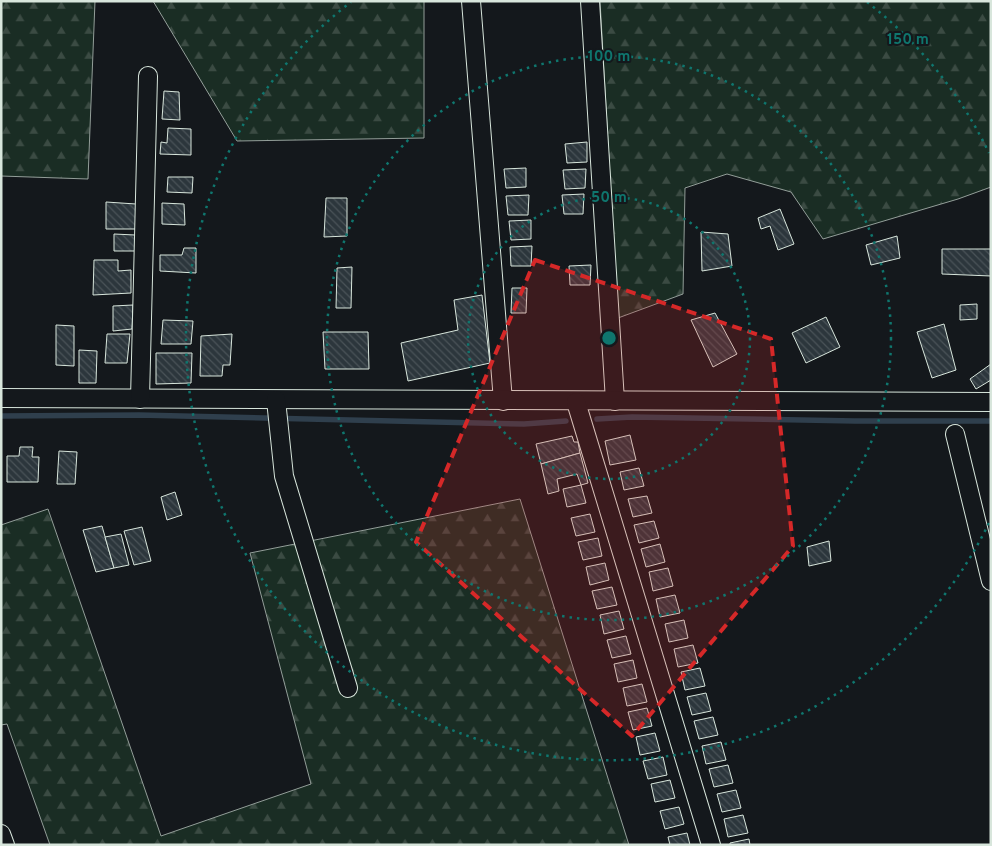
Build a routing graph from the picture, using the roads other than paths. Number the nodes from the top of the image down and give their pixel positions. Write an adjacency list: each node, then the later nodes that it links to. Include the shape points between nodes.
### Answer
1 (471, 1): 6 (street)
2 (590, 1): 8 (street)
3 (148, 76): 5 (street)
4 (1, 398): 5 (street)
5 (140, 399): 10 (street)
6 (503, 401): 7 (street); 10 (street)
7 (576, 402): 8 (street); 16 (street)
8 (614, 402): 9 (street)
9 (991, 402)
10 (276, 403): 13 (street, via 284,476)
11 (955, 434): 12 (street)
12 (991, 581)
13 (348, 688)
14 (1, 834): 15 (street)
15 (5, 845)
16 (712, 845)

